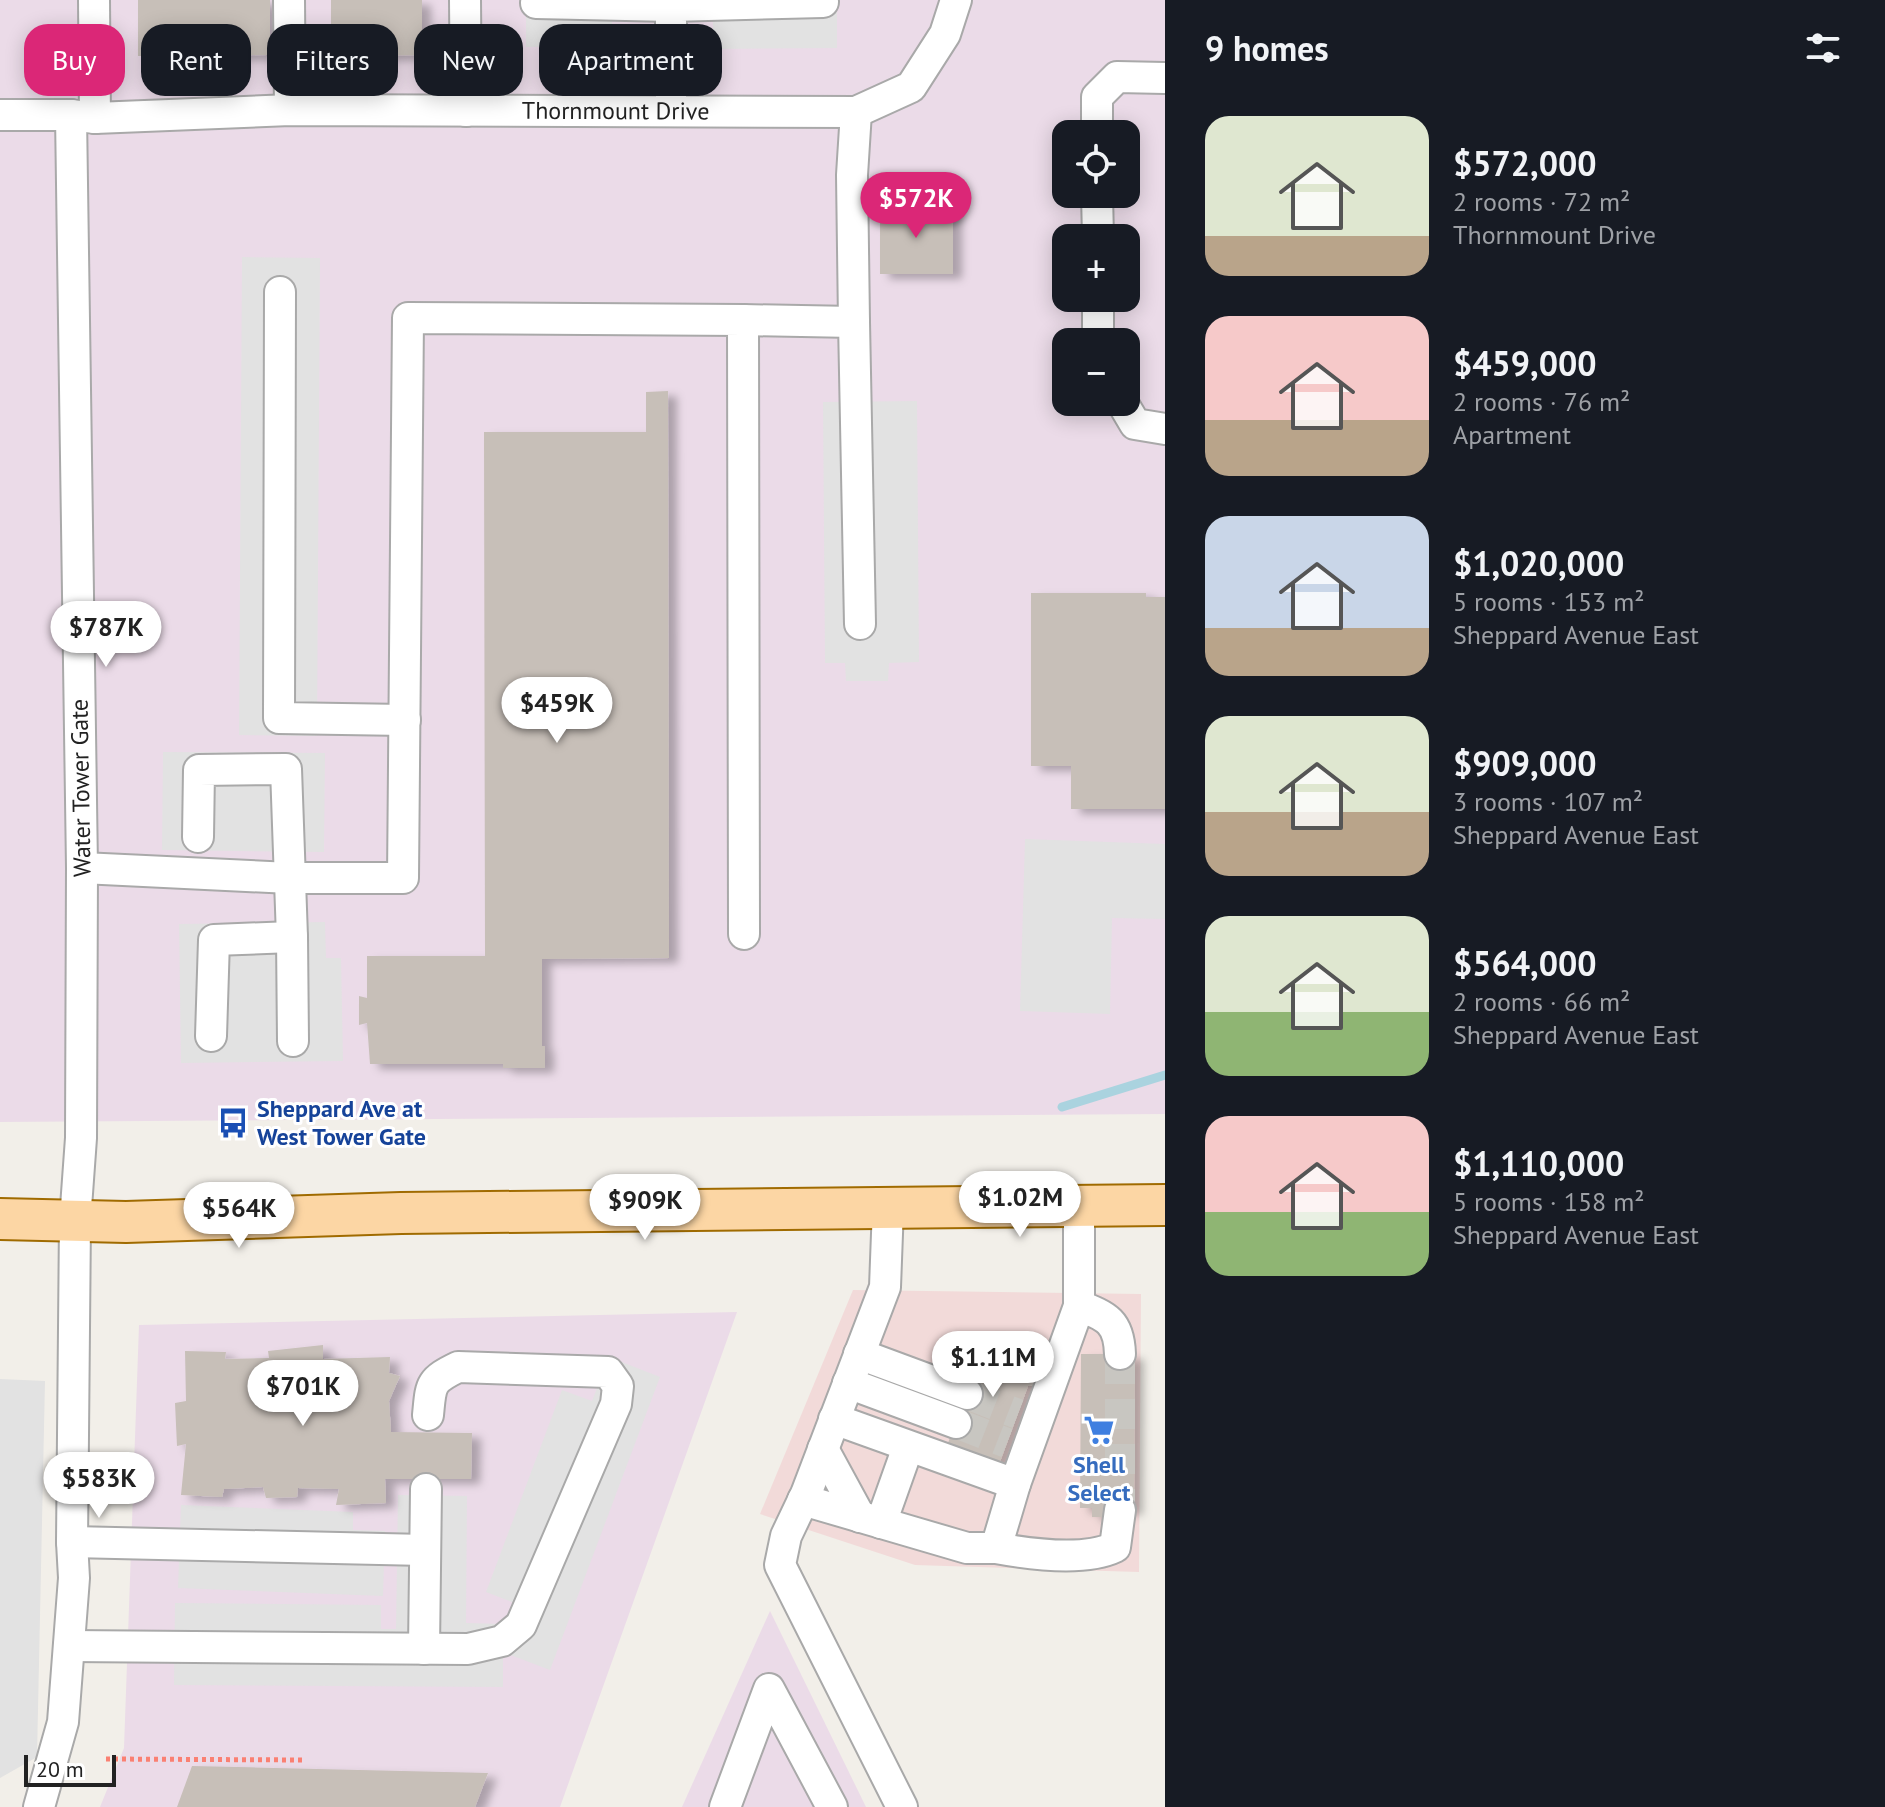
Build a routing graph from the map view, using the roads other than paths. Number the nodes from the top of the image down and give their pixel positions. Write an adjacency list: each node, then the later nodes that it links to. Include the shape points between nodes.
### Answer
1 (94, 0): 14 (street, Water Tower Gate)
2 (289, 0): 9 (street)
3 (465, 0): 10 (street)
4 (956, 0): 12 (street, Thornmount Drive, via 945,34 911,87)
5 (823, 2): 7 (street)
6 (536, 3): 7 (street)
7 (671, 6): 11 (street)
8 (1165, 78): 15 (street, via 1117,77 1097,97)
9 (290, 110): 10 (street, Thornmount Drive); 14 (street, Thornmount Drive)
10 (466, 111): 11 (street, Thornmount Drive)
11 (671, 111): 12 (street, Thornmount Drive)
12 (856, 112): 18 (street)
13 (0, 115): 14 (street, Thornmount Drive)
14 (83, 116): 24 (street, Water Tower Gate)
15 (1097, 120)
16 (280, 292): 22 (street, via 279,718)
17 (743, 320): 18 (street); 22 (street, via 408,318); 26 (street)
18 (854, 322): 21 (street)
19 (1130, 416): 20 (street, via 1135,424)
20 (1165, 429)
21 (860, 624)
22 (405, 720): 25 (street, via 403,878)
23 (198, 837): 25 (street, via 199,770 286,769)
24 (82, 868): 25 (street); 34 (street, Water Tower Gate, via 81,1138)
25 (290, 878): 27 (street)
26 (744, 934)
27 (292, 937): 28 (street, via 214,940); 29 (street)
28 (211, 1036)
29 (293, 1041)
30 (1165, 1205): 32 (main road)
31 (888, 1207): 32 (main road); 34 (main road); 36 (street, via 885,1287)
32 (1079, 1207): 35 (street)
33 (0, 1219): 34 (main road)
34 (75, 1221): 50 (street, Water Tower Gate)
35 (1079, 1306): 37 (street, via 1104,1315 1117,1330); 45 (street, via 1017,1446)
36 (859, 1354): 38 (street); 39 (street)
37 (1120, 1354)
38 (848, 1383): 41 (street); 42 (street)
39 (967, 1394)
40 (428, 1415): 54 (street, via 430,1389 438,1376 458,1367 608,1372 618,1386 616,1404 521,1625 502,1641 468,1649)
41 (834, 1419): 43 (street); 44 (street)
42 (956, 1423)
43 (908, 1447): 45 (street); 49 (street)
44 (823, 1449): 47 (street); 49 (street)
45 (1015, 1484): 51 (street)
46 (426, 1489): 52 (street)
47 (803, 1500): 49 (street); 58 (street, via 786,1536 780,1565)
48 (1120, 1510): 51 (street, via 1115,1547 1101,1554)
49 (870, 1520): 51 (street, via 967,1548)
50 (72, 1542): 52 (street); 53 (street, Water Tower Gate)
51 (996, 1548)
52 (425, 1550): 54 (street)
53 (69, 1646): 54 (street); 55 (street, Water Tower Gate, via 63,1722)
54 (424, 1649)
55 (39, 1807)
56 (725, 1807): 57 (street, via 769,1689)
57 (832, 1807)
58 (902, 1807)

